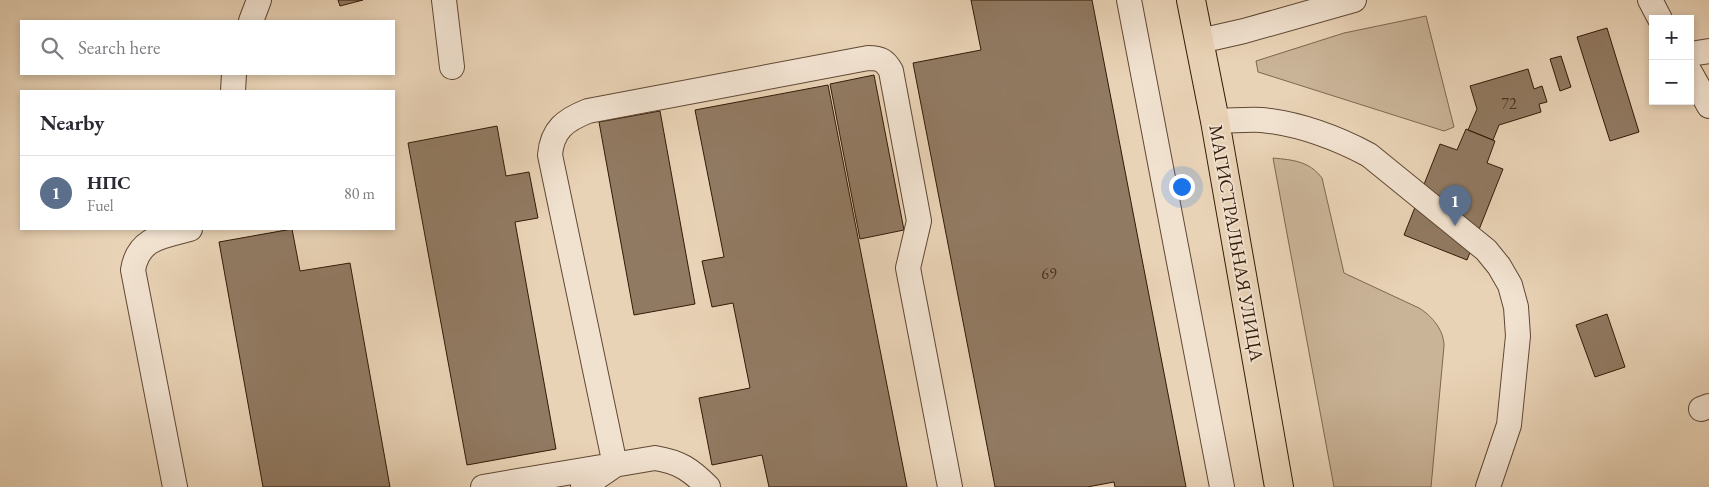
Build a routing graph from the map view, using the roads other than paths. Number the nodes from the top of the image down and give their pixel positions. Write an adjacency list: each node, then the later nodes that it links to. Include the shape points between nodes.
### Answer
1 (259, 0): 8 (lane)
2 (444, 0): 12 (lane)
3 (1129, 0): 25 (lane)
4 (1191, 0): 9 (main road, МАГИСТРАЛЬНАЯ УЛИЦА)
5 (1354, 0): 9 (lane)
6 (1650, 0): 7 (lane)
7 (1658, 15)
8 (251, 20)
9 (1200, 41): 17 (main road, МАГИСТРАЛЬНАЯ УЛИЦА)
10 (1709, 51): 11 (lane)
11 (1694, 53)
12 (452, 67)
13 (234, 75): 15 (lane)
14 (1694, 79): 16 (lane)
15 (233, 90)
16 (1709, 106)
17 (1216, 121): 26 (main road, МАГИСТРАЛЬНАЯ УЛИЦА); 27 (lane, via 1262,120 1292,125 1315,130 1348,144 1368,155 1479,244 1499,266 1510,285 1516,307 1518,336 1509,425)
18 (186, 230): 20 (lane, via 149,242 140,249 133,270)
19 (615, 465): 21 (lane); 22 (lane); 23 (lane, via 655,458 674,461); 24 (lane, via 550,155 551,141 556,133 566,121 588,111 878,58 886,62 891,71 919,221 908,268)
20 (175, 487)
21 (484, 487)
22 (583, 487)
23 (708, 487)
24 (950, 487)
25 (1222, 487)
26 (1279, 487)
27 (1488, 487)

